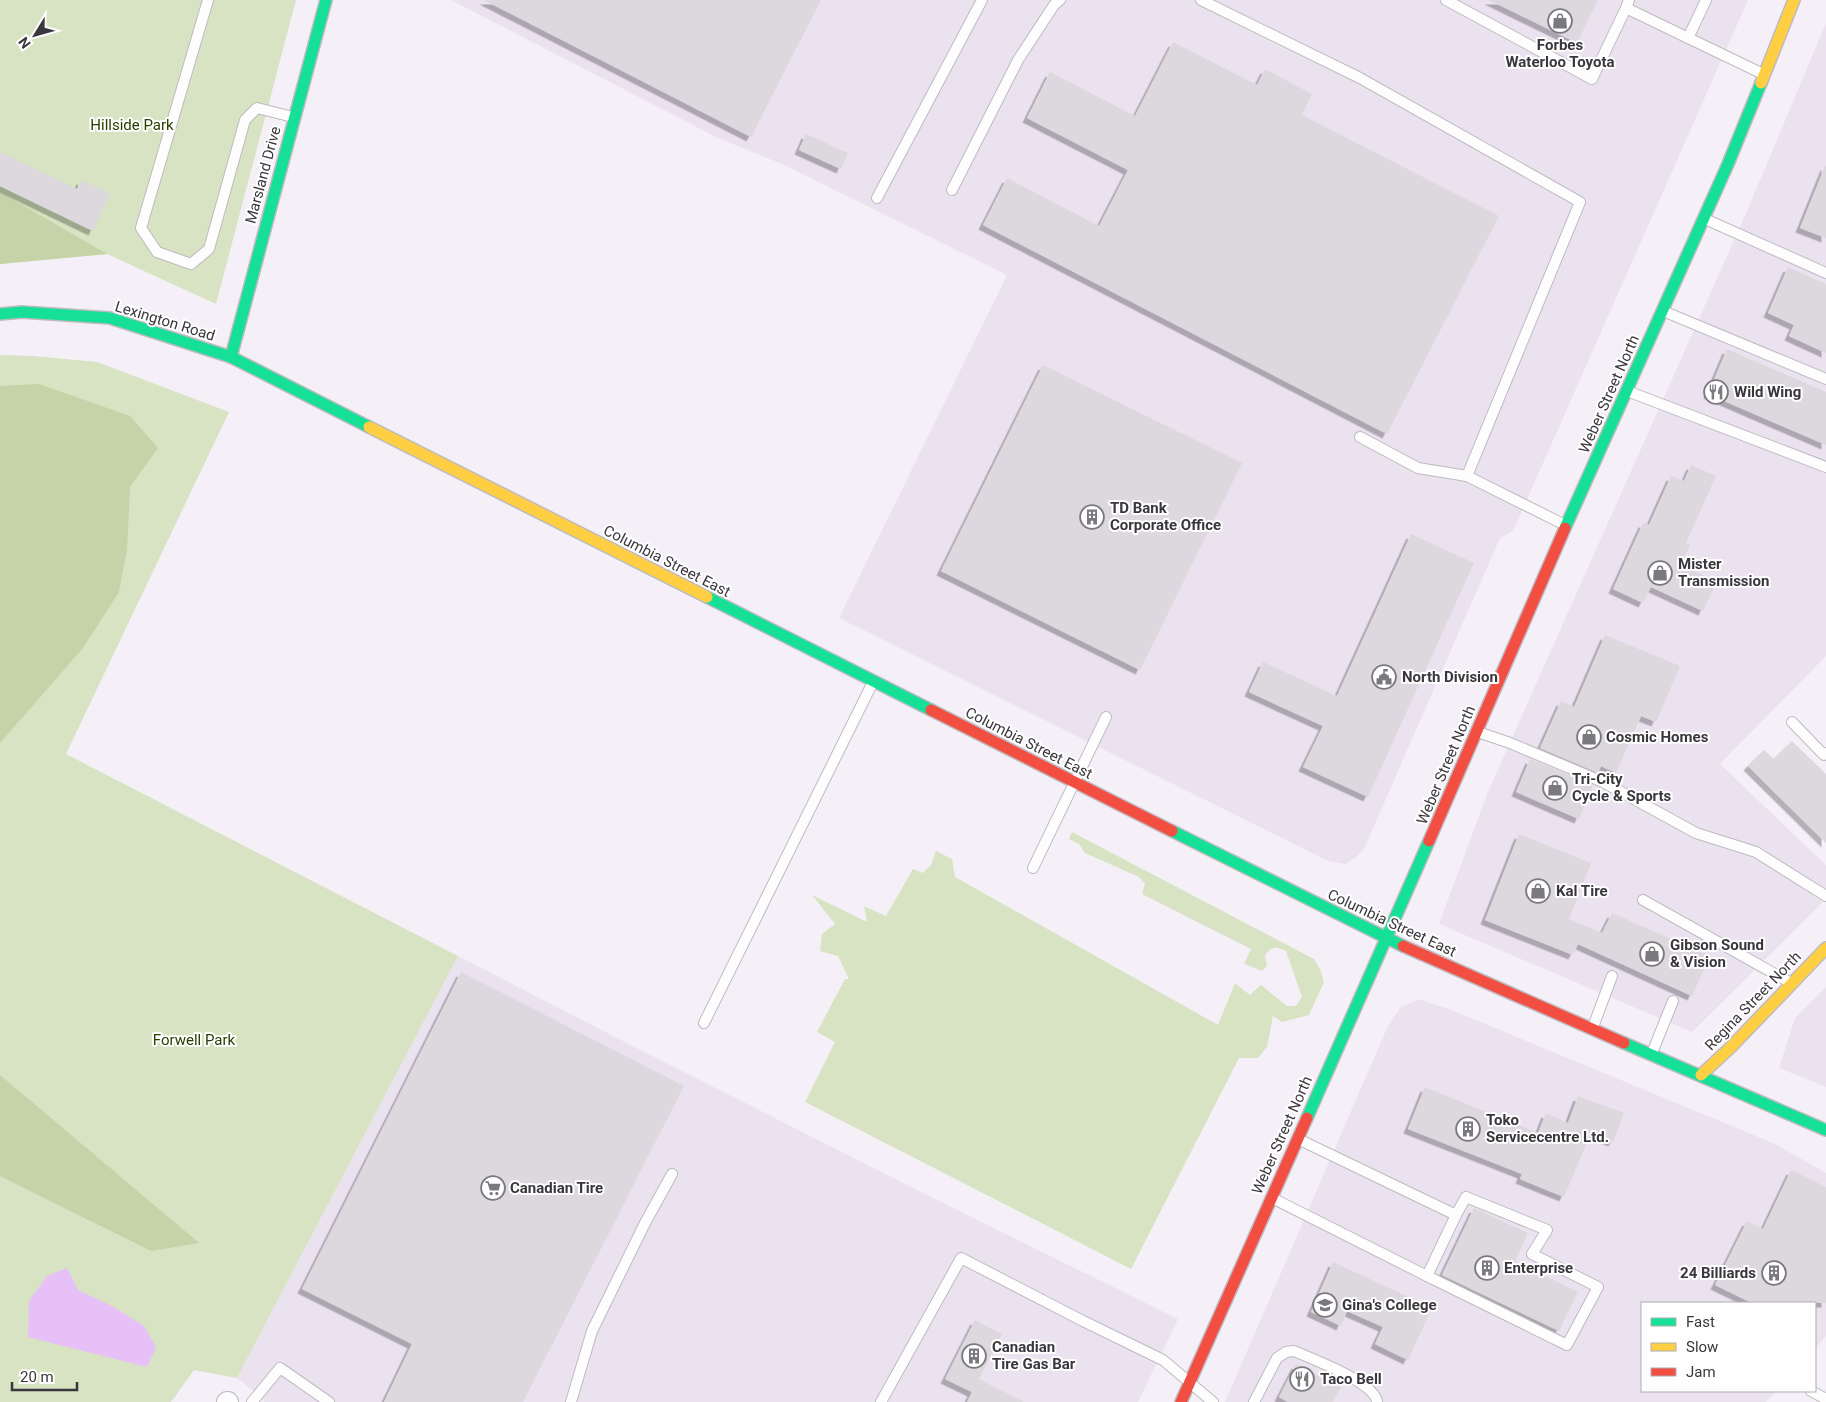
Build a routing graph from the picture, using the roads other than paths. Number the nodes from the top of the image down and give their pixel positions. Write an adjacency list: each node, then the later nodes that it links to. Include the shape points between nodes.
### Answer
1 (208, 0): 12 (lane, via 141,228 157,252 191,264 209,249 245,120 257,108)
2 (326, 0): 12 (main road, Marsland Drive)
3 (982, 0): 14 (lane)
4 (1060, 0): 13 (lane, via 1018,60)
5 (1201, 0): 24 (lane, via 1360,78 1580,202)
6 (1446, 0): 9 (lane, via 1592,80)
7 (1706, 0): 10 (lane)
8 (1794, 0): 11 (main road, Weber Street North)
9 (1628, 4): 10 (lane)
10 (1688, 38): 11 (lane)
11 (1764, 74): 15 (main road, Weber Street North)
12 (294, 117): 19 (main road, Marsland Drive)
13 (952, 190)
14 (877, 198)
15 (1704, 218): 16 (lane); 17 (main road, Weber Street North)
16 (1826, 273)
17 (1662, 311): 20 (lane); 21 (main road, Weber Street North)
18 (0, 314): 19 (main road, Lexington Road, via 22,312 110,318)
19 (231, 358): 26 (main road, Columbia Street East)
20 (1826, 379)
21 (1626, 391): 23 (lane); 25 (main road, Weber Street North)
22 (1360, 437): 24 (lane, via 1418,468)
23 (1826, 467)
24 (1467, 476): 25 (lane)
25 (1566, 525): 29 (main road, Weber Street North)
26 (874, 681): 31 (main road, Columbia Street East); 40 (lane)
27 (1106, 718): 31 (lane)
28 (1792, 722): 30 (lane, via 1824,755)
29 (1476, 732): 33 (lane, via 1604,782 1696,833 1756,852); 35 (main road, Weber Street North)
30 (1826, 752)
31 (1074, 782): 32 (lane); 35 (main road, Columbia Street East)
32 (1033, 868)
33 (1826, 896)
34 (1643, 900): 38 (lane)
35 (1386, 939): 41 (main road, Columbia Street East); 45 (main road, Weber Street North)
36 (1826, 948): 38 (main road, Regina Street North)
37 (1612, 976): 41 (lane)
38 (1792, 984): 43 (main road, Regina Street North)
39 (1673, 1000): 42 (lane)
40 (704, 1023)
41 (1592, 1028): 42 (main road, Columbia Street East)
42 (1652, 1054): 43 (main road, Columbia Street East)
43 (1701, 1075): 44 (main road, Columbia Street East)
44 (1826, 1130)
45 (1297, 1138): 47 (main road, Weber Street North); 48 (lane)
46 (672, 1174): 55 (lane, via 644,1223 592,1332)
47 (1271, 1198): 49 (lane); 50 (main road, Weber Street North)
48 (1456, 1215): 49 (lane); 49 (lane, via 1466,1197 1547,1230 1532,1254 1598,1286 1567,1345)
49 (1427, 1276)
50 (1189, 1383): 56 (lane, via 1163,1360 961,1258); 57 (main road, Weber Street North); 58 (lane)
51 (1813, 1392): 52 (lane)
52 (1826, 1400)
53 (252, 1402): 54 (lane, via 280,1368)
54 (329, 1402)
55 (571, 1402)
56 (881, 1402)
57 (1181, 1402)
58 (1213, 1402)
59 (1254, 1402): 60 (lane, via 1278,1358 1294,1351 1355,1379 1371,1391)
60 (1377, 1402)

